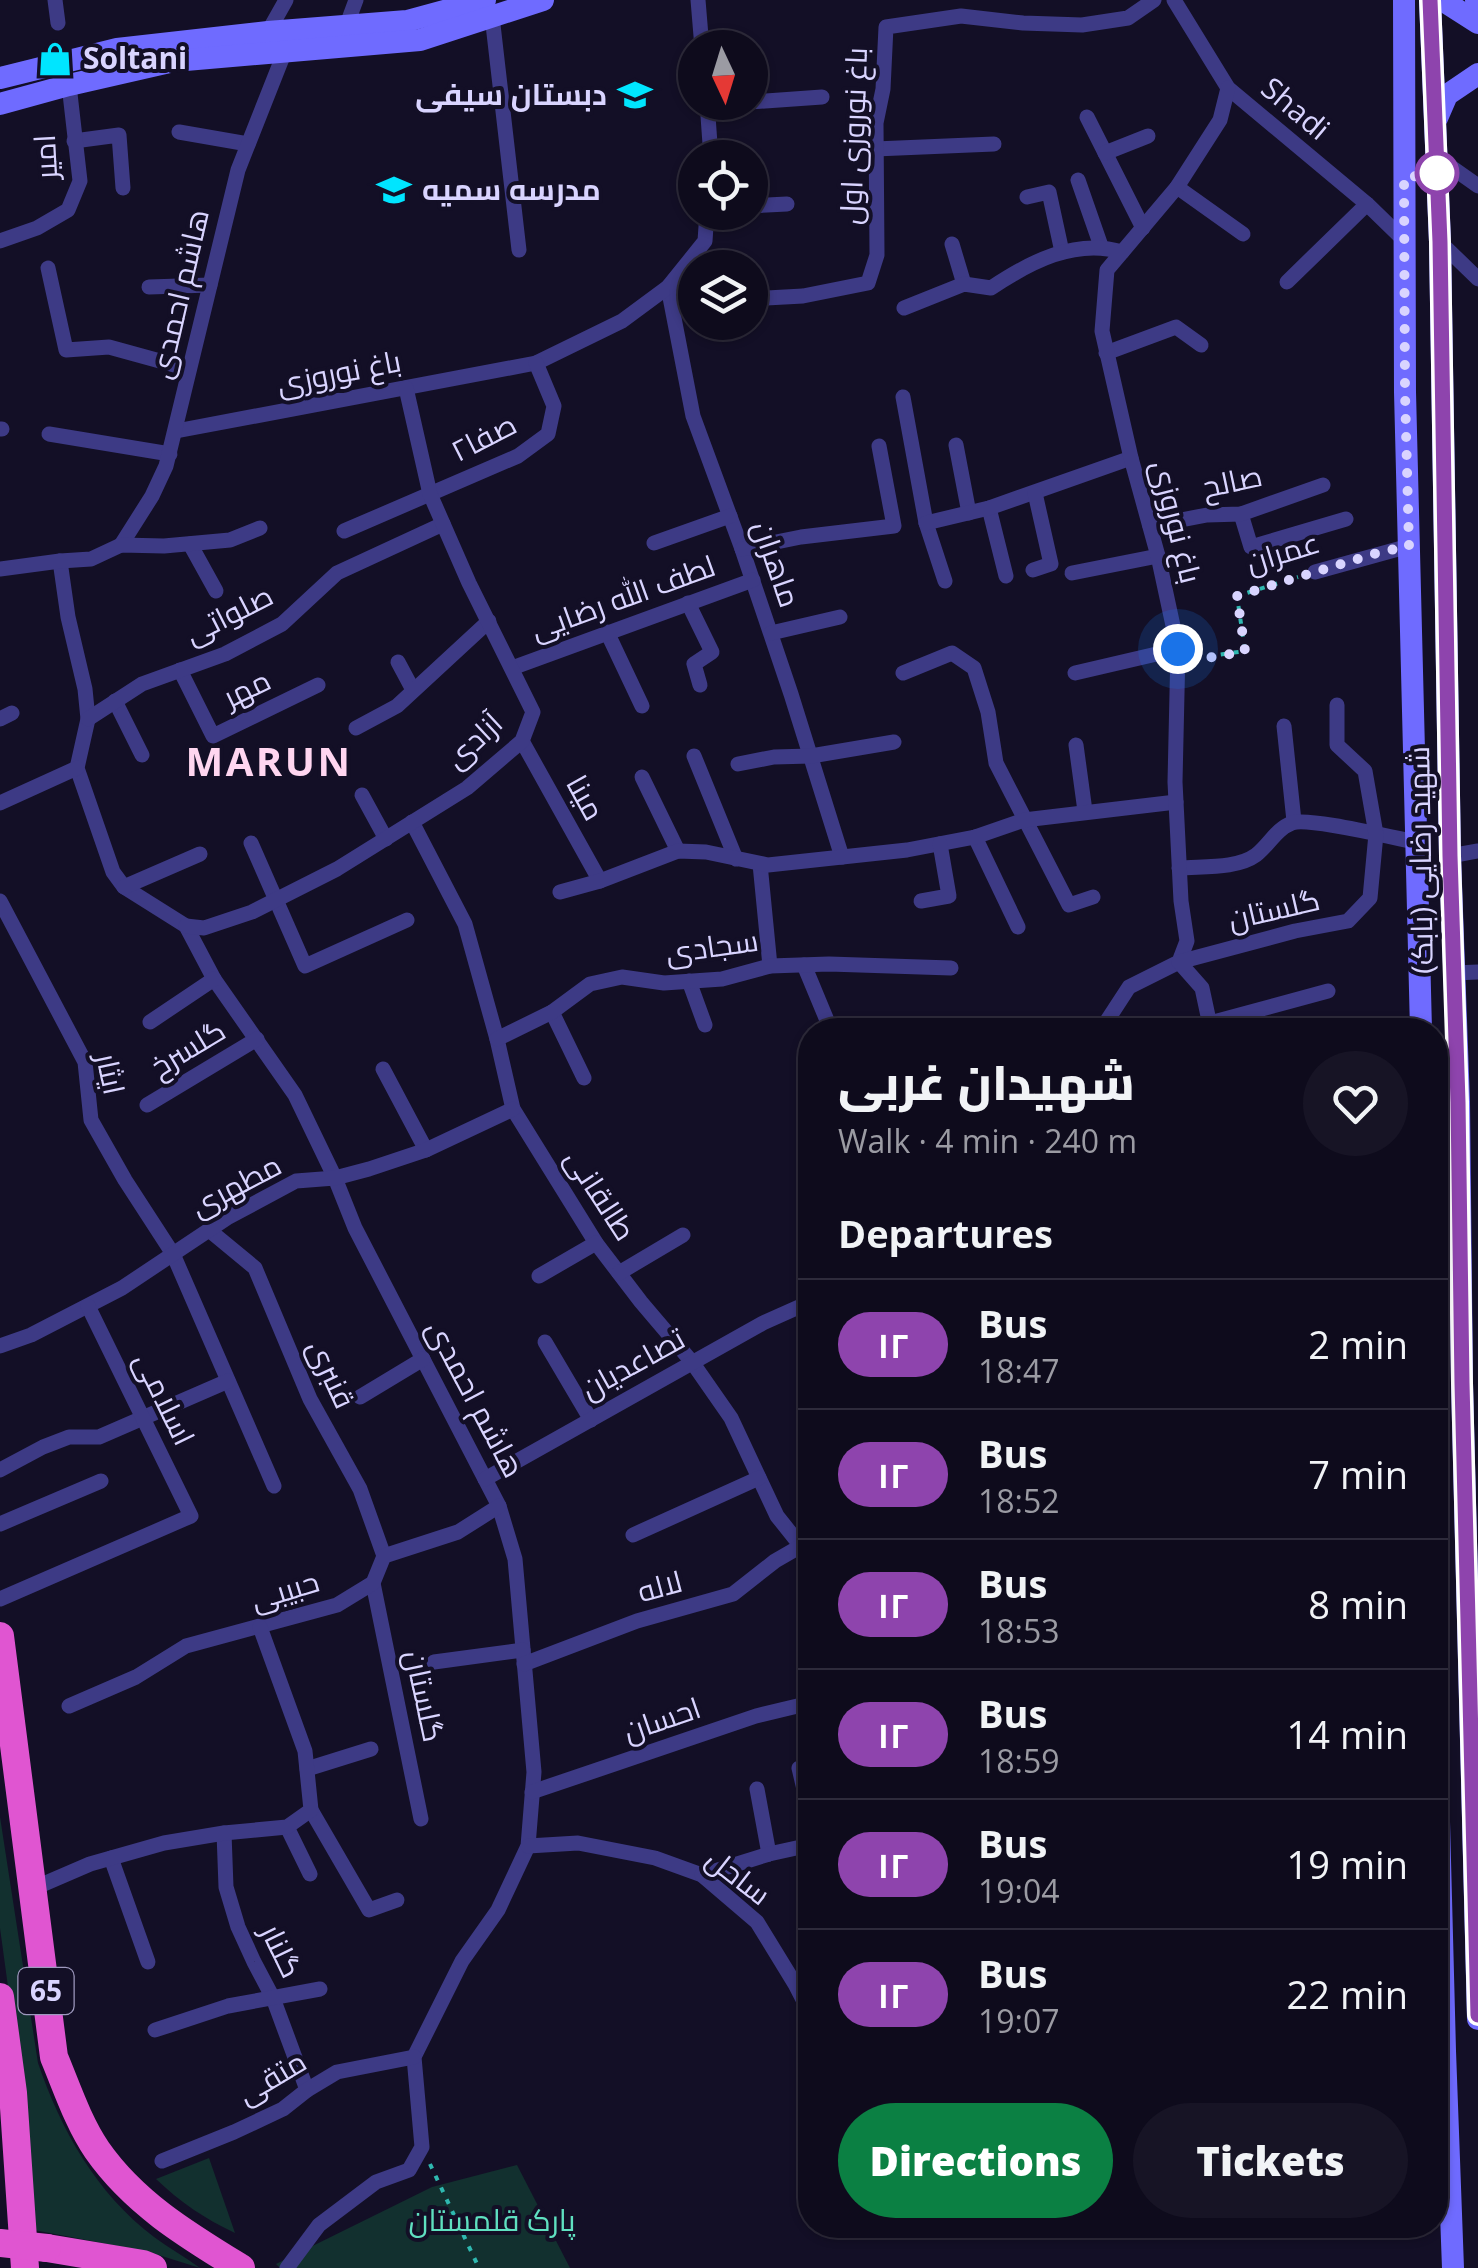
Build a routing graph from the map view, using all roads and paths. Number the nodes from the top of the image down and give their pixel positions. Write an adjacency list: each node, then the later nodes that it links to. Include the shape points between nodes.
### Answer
1 (55, 0): 13 (street)
2 (286, 0): 17 (street)
3 (356, 0): 15 (street)
4 (543, 0): 12 (main road)
5 (698, 0): 16 (street)
6 (1154, 0): 34 (street, باغ نوروزی اول, via 1128,18 1082,25 961,16 886,26)
7 (1174, 0): 23 (street, Shadi)
8 (1387, 0): 18 (main road)
9 (1404, 0): 18 (main road, شهید رضایی (بابک))
10 (1430, 0): 28 (main road, شهید رضایی (بابک))
11 (1442, 0): 14 (main road)
12 (488, 8): 15 (main road); 19 (main road, via 420,40); 53 (street)
13 (58, 23)
14 (1478, 23)
15 (346, 27): 17 (main road)
16 (700, 30)
17 (268, 32): 21 (main road, via 117,49)
18 (1404, 35): 48 (main road, شهید رضایی (بابک))
19 (285, 51): 22 (main road, via 174,61); 32 (street, هاشم احمدی)
20 (1478, 74): 28 (main road, via 1447,95)
21 (0, 78)
22 (69, 85): 26 (main road); 31 (street, امیر)
23 (1228, 88): 39 (street, باغ نوروزی, via 1220,120); 43 (street, Shadi)
24 (822, 96): 25 (street)
25 (768, 100)
26 (0, 104)
27 (1088, 117): 35 (street)
28 (1435, 122): 36 (main road, شهید رضایی (بابک))
29 (179, 132): 32 (street)
30 (1148, 136): 35 (street)
31 (74, 141): 40 (street, via 120,135); 49 (street, امیر, via 80,181 68,210)
32 (248, 144): 60 (street, هاشم احمدی)
33 (994, 144): 34 (street)
34 (875, 149): 64 (street, باغ نوروزی اول, via 877,255 868,283)
35 (1105, 154): 45 (street)
36 (1437, 157): 38 (street); 50 (main road, شهید رضایی (بابک))
37 (1078, 180): 52 (street)
38 (1478, 186)
39 (1177, 187): 45 (street, باغ نوروزی); 47 (street)
40 (123, 188)
41 (1027, 196): 54 (street, via 1049,192)
42 (787, 204): 44 (street)
43 (1367, 204): 48 (street, Shadi); 58 (street)
44 (768, 205)
45 (1142, 228): 55 (street, باغ نوروزی)
46 (706, 230): 62 (street, via 705,241)
47 (1243, 234)
48 (1404, 240): 94 (main road, شهید رضایی (بابک))
49 (0, 241)
50 (1440, 242): 57 (street); 151 (main road, شهید رضایی (بابک))
51 (952, 244): 59 (street)
52 (1101, 246): 54 (street); 55 (street)
53 (520, 250)
54 (1062, 252): 59 (street, via 991,288)
55 (1122, 252): 67 (street, باغ نوروزی, via 1107,270)
56 (48, 268): 69 (street, via 66,350 109,346)
57 (1478, 279)
58 (1287, 282)
59 (964, 284): 65 (street)
60 (210, 285): 61 (street); 69 (street, هاشم احمدی)
61 (149, 288)
62 (668, 288): 63 (street); 68 (street, باغ نوروزی, via 622,322); 84 (street, ماهران, via 692,416)
63 (678, 289)
64 (768, 298)
65 (904, 308)
66 (1201, 345): 67 (street, via 1176,327)
67 (1106, 352): 77 (street, باغ نوروزی)
68 (536, 363): 70 (street, باغ نوروزی); 80 (street, صفا۲, via 554,406 548,434 518,456)
69 (189, 369): 72 (street, هاشم احمدی)
70 (406, 388): 72 (street, باغ نوروزی); 80 (street, آزادی)
71 (903, 398): 86 (street)
72 (176, 430): 76 (street, هاشم احمدی)
73 (49, 434): 76 (street)
74 (956, 445): 82 (street)
75 (880, 446): 95 (street, via 894,526)
76 (170, 454): 93 (street, هاشم احمدی)
77 (1131, 458): 79 (street); 88 (street, باغ نوروزی)
78 (1324, 485): 83 (street, صالح)
79 (1035, 493): 81 (street); 99 (street, via 1051,564)
80 (430, 494): 87 (street, آزادی); 90 (street)
81 (989, 508): 82 (street); 102 (street)
82 (968, 513): 86 (street)
83 (1241, 514): 85 (street, via 1251,547); 88 (street, صالح)
84 (730, 516): 91 (street); 95 (street, ماهران)
85 (1346, 520)
86 (926, 522): 104 (street)
87 (443, 524): 108 (street, آزادی); 114 (street, صلواتی, via 337,573 282,624)
88 (1150, 526): 96 (street, باغ نوروزی)
89 (260, 528): 92 (street, via 230,540)
90 (344, 531)
91 (654, 543)
92 (190, 544): 93 (street); 105 (street)
93 (121, 545): 97 (street, via 91,559)
94 (1409, 546): 100 (street, عمران); 145 (main road, شهید رضایی (بابک))
95 (742, 549): 103 (street, ماهران)
96 (1158, 556): 101 (street); 111 (street, باغ نوروزی)
97 (60, 560): 98 (street); 123 (street)
98 (0, 569)
99 (1033, 570)
100 (1315, 572): 111 (path, عمران, via 1237,596 1245,651 1193,658)
101 (1072, 573)
102 (1006, 576)
103 (753, 580): 106 (street, لطف الله رضایی); 110 (street, ماهران)
104 (945, 580)
105 (216, 591)
106 (688, 603): 109 (street, لطف الله رضایی); 118 (street, via 712,652 694,664)
107 (840, 618): 110 (street)
108 (489, 621): 113 (street, آزادی); 119 (street)
109 (608, 632): 113 (street, لطف الله رضایی); 122 (street)
110 (771, 633): 131 (street, ماهران)
111 (1178, 649): 116 (street); 136 (street, باغ نوروزی)
112 (398, 662): 119 (street)
113 (512, 668): 126 (street, آزادی, via 533,712)
114 (180, 670): 117 (street, مهر, via 213,736); 120 (street, صلواتی)
115 (903, 672): 139 (street, via 952,654 974,668 996,763)
116 (1074, 673)
117 (318, 685)
118 (700, 685)
119 (413, 690): 125 (street)
120 (115, 702): 123 (street, صلواتی); 129 (street)
121 (1338, 705): 142 (street, گلستان, via 1337,746 1365,770)
122 (642, 706)
123 (88, 720): 133 (street)
124 (1284, 726): 141 (street)
125 (356, 728)
126 (522, 741): 140 (street, آزادی, via 467,788); 156 (street, مینا)
127 (894, 742): 131 (street)
128 (1076, 745): 138 (street)
129 (142, 755)
130 (694, 756): 153 (street)
131 (810, 756): 132 (street); 152 (street, ماهران)
132 (738, 764)
133 (77, 768): 137 (street); 157 (street, via 112,872)
134 (642, 777): 149 (street)
135 (362, 794): 144 (street)
136 (1176, 802): 138 (street); 155 (street, باغ نوروزی)
137 (0, 804)
138 (1085, 812): 139 (street)
139 (1024, 820): 143 (street); 159 (street, via 1068,905)
140 (412, 822): 144 (street, آزادی); 185 (street, طالقانی, via 465,924)
141 (1294, 822): 142 (street); 155 (street, via 1254,857)
142 (1376, 834): 145 (street); 168 (street, گلستان, via 1370,898 1348,921)
143 (975, 837): 147 (street); 165 (street)
144 (386, 839): 161 (street, آزادی)
145 (1416, 842): 167 (main road, شهید رضایی (بابک))
146 (251, 843): 161 (street)
147 (940, 844): 152 (street); 162 (street, via 948,896)
148 (1478, 850): 151 (street)
149 (678, 851): 153 (street); 156 (street)
150 (200, 854): 157 (street)
151 (1450, 856): 166 (main road, شهید رضایی (بابک))
152 (842, 857): 154 (street)
153 (736, 859): 154 (street)
154 (760, 864): 170 (street)
155 (1179, 868): 168 (street, باغ نوروزی, via 1187,940)
156 (600, 881): 158 (street)
157 (124, 887): 164 (street, هاشم احمدی)
158 (560, 892)
159 (1093, 897)
160 (0, 900): 197 (street, ایثار, via 86,1062 91,1120)
161 (276, 900): 163 (street, via 305,966); 164 (street, آزادی, via 204,928)
162 (921, 901)
163 (407, 920)
164 (186, 926): 174 (street, هاشم احمدی)
165 (1018, 927)
166 (1452, 944): 167 (main road); 173 (main road, شهید رضایی (بابک))
167 (1421, 946): 182 (main road, شهید رضایی (بابک))
168 (1179, 962): 179 (street, via 1129,987); 180 (street, via 1202,988)
169 (804, 965): 170 (street, سجادی); 171 (street, سجادی); 178 (street)
170 (770, 966): 175 (street, سجادی)
171 (950, 968)
172 (1478, 972): 173 (street)
173 (1454, 973): 189 (main road, شهید رضایی (بابک))
174 (214, 979): 183 (street); 186 (street, هاشم احمدی)
175 (689, 981): 177 (street, سجادی, via 622,978 590,984); 184 (street)
176 (1328, 991): 181 (street)
177 (552, 1012): 185 (street, سجادی); 188 (street)
178 (826, 1018)
179 (1109, 1018)
180 (1209, 1018)
181 (1240, 1018)
182 (1421, 1018)
183 (150, 1022)
184 (705, 1026)
185 (497, 1038): 191 (street, طالقانی)
186 (257, 1039): 190 (street, گلسرخ); 193 (street, هاشم احمدی, via 295,1095)
187 (382, 1068): 192 (street)
188 (584, 1078)
189 (1468, 1103): 207 (main road, شهید رضایی (بابک))
190 (147, 1106)
191 (513, 1109): 192 (street, مطهری); 196 (street, طالقانی)
192 (426, 1150): 193 (street, مطهری)
193 (334, 1178): 194 (street, مطهری, via 296,1181); 204 (street, هاشم احمدی)
194 (208, 1230): 197 (street, مطهری); 221 (street, قنبری, via 255,1268 310,1398 360,1489)
195 (683, 1235): 198 (street)
196 (596, 1243): 198 (street, طالقانی); 199 (street)
197 (172, 1254): 200 (street, مطهری); 206 (street, ایثار)
198 (619, 1273): 205 (street, طالقانی)
199 (539, 1276)
200 (88, 1306): 203 (street, مطهری); 209 (street, اسلامی)
201 (798, 1307): 205 (street, تصاعدیان)
202 (544, 1342): 210 (street)
203 (0, 1346)
204 (424, 1359): 208 (street); 213 (street, هاشم احمدی)
205 (692, 1362): 210 (street, تصاعدیان); 212 (street, طالقانی, via 731,1418)
206 (228, 1381): 209 (street); 215 (street, ایثار)
207 (1470, 1384): 230 (main road, شهید رضایی (بابک))
208 (360, 1397)
209 (143, 1419): 211 (street, via 99,1437 69,1437); 223 (street, اسلامی, via 191,1516)
210 (591, 1420): 213 (street, تصاعدیان)
211 (0, 1470)
212 (759, 1478): 218 (street); 219 (street, طالقانی)
213 (485, 1479): 216 (street, هاشم احمدی)
214 (100, 1481): 217 (street)
215 (274, 1486)
216 (499, 1506): 221 (street, via 458,1532); 226 (street, هاشم احمدی, via 516,1559)
217 (0, 1524)
218 (633, 1535)
219 (798, 1542)
220 (798, 1548): 226 (street, لاله, via 733,1594)
221 (384, 1556): 222 (street)
222 (373, 1584): 224 (street, حبیبی, via 337,1605); 236 (street, گلستان)
223 (0, 1599)
224 (260, 1628): 228 (street, حبیبی, via 186,1646); 232 (street)
225 (0, 1636): 245 (highway, 65)
226 (524, 1657): 227 (street, لاله); 234 (street, هاشم احمدی)
227 (434, 1662)
228 (69, 1706)
229 (798, 1707): 234 (street, احسان)
230 (1474, 1719): 247 (main road, شهید رضایی (بابک))
231 (370, 1749): 232 (street)
232 (307, 1769): 235 (street)
233 (757, 1790): 241 (street)
234 (532, 1792): 239 (street, هاشم احمدی)
235 (310, 1810): 237 (street); 246 (street, via 370,1910)
236 (421, 1819)
237 (286, 1827): 238 (street); 243 (street)
238 (224, 1833): 242 (street); 252 (street, گلنار, via 226,1888)
239 (528, 1846): 244 (street, ساحل, via 578,1842); 255 (street, هاشم احمدی)
240 (798, 1848): 241 (street)
241 (769, 1854): 244 (street)
242 (111, 1858): 245 (street); 248 (street)
243 (310, 1874)
244 (702, 1874): 249 (street, ساحل, via 757,1922)
245 (32, 1889): 263 (highway, 65, via 54,2057 96,2149 175,2228)
246 (397, 1900)
247 (1477, 1955): 253 (main road, شهید رضایی (بابک))
248 (148, 1962)
249 (798, 1975)
250 (320, 1989): 252 (street)
251 (0, 1996): 261 (highway)
252 (273, 1998): 254 (street); 256 (street, گلنار)
253 (1478, 2019)
254 (154, 2030)
255 (414, 2057): 256 (street, متقی, via 337,2072); 257 (street)
256 (306, 2090): 258 (street, متقی, via 283,2108)
257 (422, 2146): 264 (street, via 410,2170 376,2182 319,2225); 265 (path)
258 (162, 2161)
259 (1448, 2164): 266 (main road)
260 (0, 2243): 262 (highway, bridge)
261 (25, 2268)
262 (153, 2268)
263 (241, 2268)
264 (287, 2268)
265 (479, 2268)
266 (1453, 2268)

